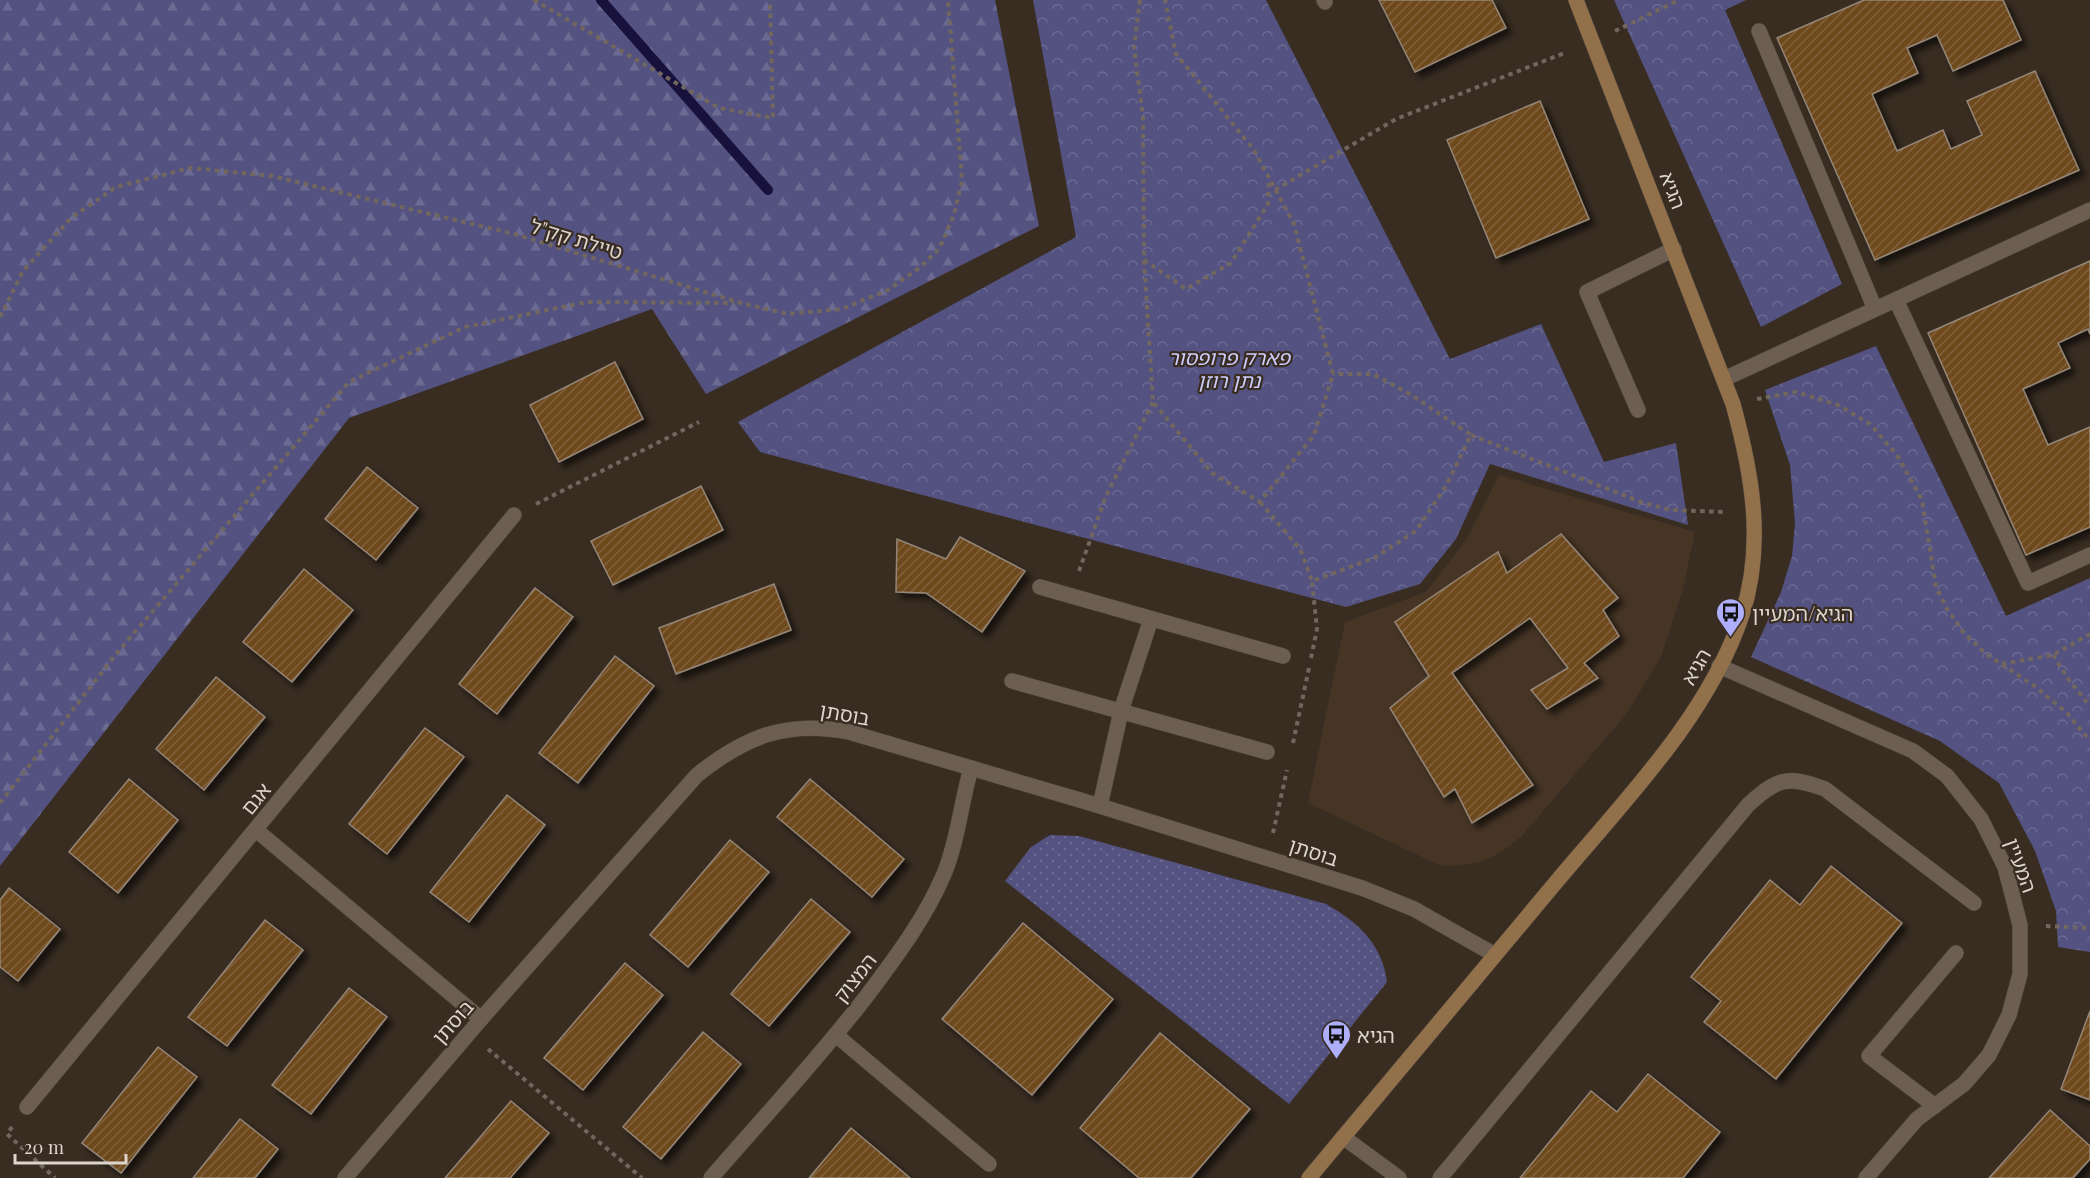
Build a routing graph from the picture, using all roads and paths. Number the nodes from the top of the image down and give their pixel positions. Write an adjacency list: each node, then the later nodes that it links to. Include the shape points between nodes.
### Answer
1 (534, 0): 2 (path, via 719,108 773,118)
2 (770, 0)
3 (948, 0): 16 (path, טיילת קק"ל, via 962,180 954,215 939,249 888,290 842,309 788,314)
4 (1140, 0): 14 (path, via 1134,48 1143,116)
5 (1165, 0): 10 (path, via 1176,54 1254,150)
6 (1576, 0): 9 (street, הגיא)
7 (1679, 0): 9 (path)
8 (1760, 31): 17 (street)
9 (1593, 42): 11 (path, via 1396,119); 13 (street, הגיא)
10 (1269, 178): 11 (path); 14 (path, via 1268,204 1231,263 1186,289)
11 (1275, 190): 19 (path, via 1294,224)
12 (2090, 210): 15 (street)
13 (1674, 249): 20 (street, הגיא); 23 (street, via 1587,292)
14 (1144, 259): 21 (path)
15 (1896, 300): 17 (street); 29 (street, via 2028,583)
16 (741, 303): 18 (path, טיילת קק"ל, via 514,234 272,176 190,168 116,187 71,218 23,271); 47 (path, via 576,304 465,327 349,382 117,653)
17 (1875, 309): 20 (street)
18 (0, 317)
19 (1333, 374): 25 (path, via 1373,374); 26 (path, via 1314,435)
20 (1724, 379): 22 (street, הגיא)
21 (1153, 402): 26 (path, via 1212,473); 32 (path, via 1106,496)
22 (1733, 404): 27 (street, הגיא, via 1746,453); 37 (path, via 1796,392 1838,405 1870,424 1897,455 1922,501 1936,587 1947,609 1964,633)
23 (1638, 410)
24 (699, 422): 28 (path)
25 (1471, 435): 27 (path, via 1670,510); 30 (path, via 1446,486 1416,531 1374,558)
26 (1260, 502): 30 (path, via 1300,549)
27 (1754, 513): 38 (street, הגיא, via 1749,586 1742,614)
28 (514, 515): 49 (street, אגם)
29 (2090, 555)
30 (1312, 581): 43 (path, via 1317,629)
31 (1040, 587): 32 (street)
32 (1071, 596): 33 (street)
33 (1151, 619): 36 (street); 41 (street)
34 (2090, 634): 35 (path)
35 (2054, 655): 37 (path); 40 (path)
36 (1283, 656)
37 (2002, 664): 42 (path, via 2068,714)
38 (1719, 666): 52 (street, המעיין, via 1913,752 1947,776 1981,819 2005,867); 55 (street, הגיא, via 1658,761)
39 (1012, 681): 41 (street)
40 (2090, 706)
41 (1122, 711): 44 (street); 48 (street)
42 (2090, 741)
43 (1293, 743)
44 (1267, 752)
45 (1288, 766): 50 (path)
46 (971, 768): 48 (street, בוסתן); 56 (street, בוסתן, via 830,729 772,732 743,743 697,774); 58 (street, המצוק, via 955,839 938,888 899,953)
47 (0, 804)
48 (1100, 806): 50 (street, בוסתן)
49 (255, 830): 56 (street); 60 (street, אגם)
50 (1268, 858): 55 (street, בוסתן, via 1414,909)
51 (1974, 903): 69 (street, via 1825,789 1787,780 1768,787 1748,805)
52 (2020, 925): 53 (path); 59 (street, המעיין, via 2020,974 2009,1015 1989,1055 1964,1084)
53 (2090, 928)
54 (1956, 953): 59 (street, via 1869,1056)
55 (1496, 955): 61 (street, הגיא)
56 (481, 1019): 57 (street, בוסתן)
57 (469, 1033): 64 (street, בוסתן); 65 (path)
58 (836, 1035): 62 (street); 66 (street, המצוק)
59 (1935, 1106): 70 (street, המעיין, via 1917,1119)
60 (27, 1107): 63 (path, via 7,1134)
61 (1343, 1137): 67 (street, הגיא); 68 (street)
62 (989, 1164)
63 (55, 1178)
64 (345, 1178)
65 (642, 1178)
66 (711, 1178)
67 (1309, 1178)
68 (1399, 1178)
69 (1440, 1178)
70 (1866, 1178)

